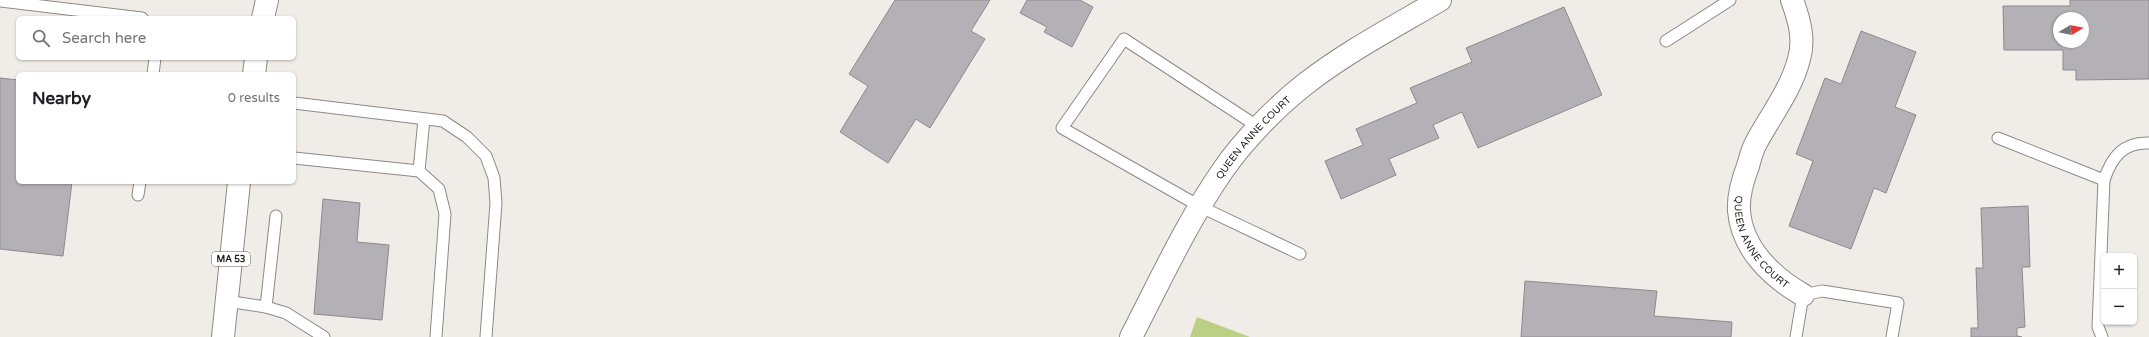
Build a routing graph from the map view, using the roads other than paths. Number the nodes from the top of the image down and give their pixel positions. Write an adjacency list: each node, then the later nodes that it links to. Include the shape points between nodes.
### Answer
1 (267, 0): 7 (street)
2 (1440, 0): 15 (street, QUEEN ANNE COURT, via 1304,85)
3 (1730, 0): 8 (lane)
4 (1792, 0): 27 (street, QUEEN ANNE COURT, via 1801,24 1800,58 1786,93 1755,144 1743,179 1739,211 1747,241 1765,268)
5 (0, 1): 6 (lane)
6 (125, 16)
7 (264, 16)
8 (1666, 41)
9 (155, 60): 11 (lane)
10 (256, 60): 12 (street)
11 (153, 72)
12 (254, 72)
13 (296, 103): 14 (lane)
14 (424, 119): 19 (lane); 33 (lane, via 444,122 467,137 486,156 494,178 496,203)
15 (1260, 128): 24 (street, QUEEN ANNE COURT, via 1224,169); 24 (lane, via 1124,39 1062,128)
16 (1998, 138): 20 (lane)
17 (2149, 143): 20 (lane, via 2136,142 2124,149 2108,167)
18 (299, 158): 19 (lane)
19 (419, 171): 32 (lane, via 439,189 445,214)
20 (2104, 180): 37 (lane, via 2098,327)
21 (140, 184): 23 (lane)
22 (239, 184): 28 (street, MA 53)
23 (138, 195)
24 (1201, 207): 26 (lane); 34 (street, QUEEN ANNE COURT)
25 (276, 216): 29 (lane)
26 (1300, 254)
27 (1803, 295): 35 (lane); 36 (lane, via 1822,291 1898,303)
28 (226, 301): 29 (lane); 30 (street, MA 53)
29 (266, 307): 31 (lane, via 286,313)
30 (222, 337)
31 (324, 337)
32 (436, 337)
33 (486, 337)
34 (1131, 337)
35 (1796, 337)
36 (1892, 337)
37 (2102, 337)

